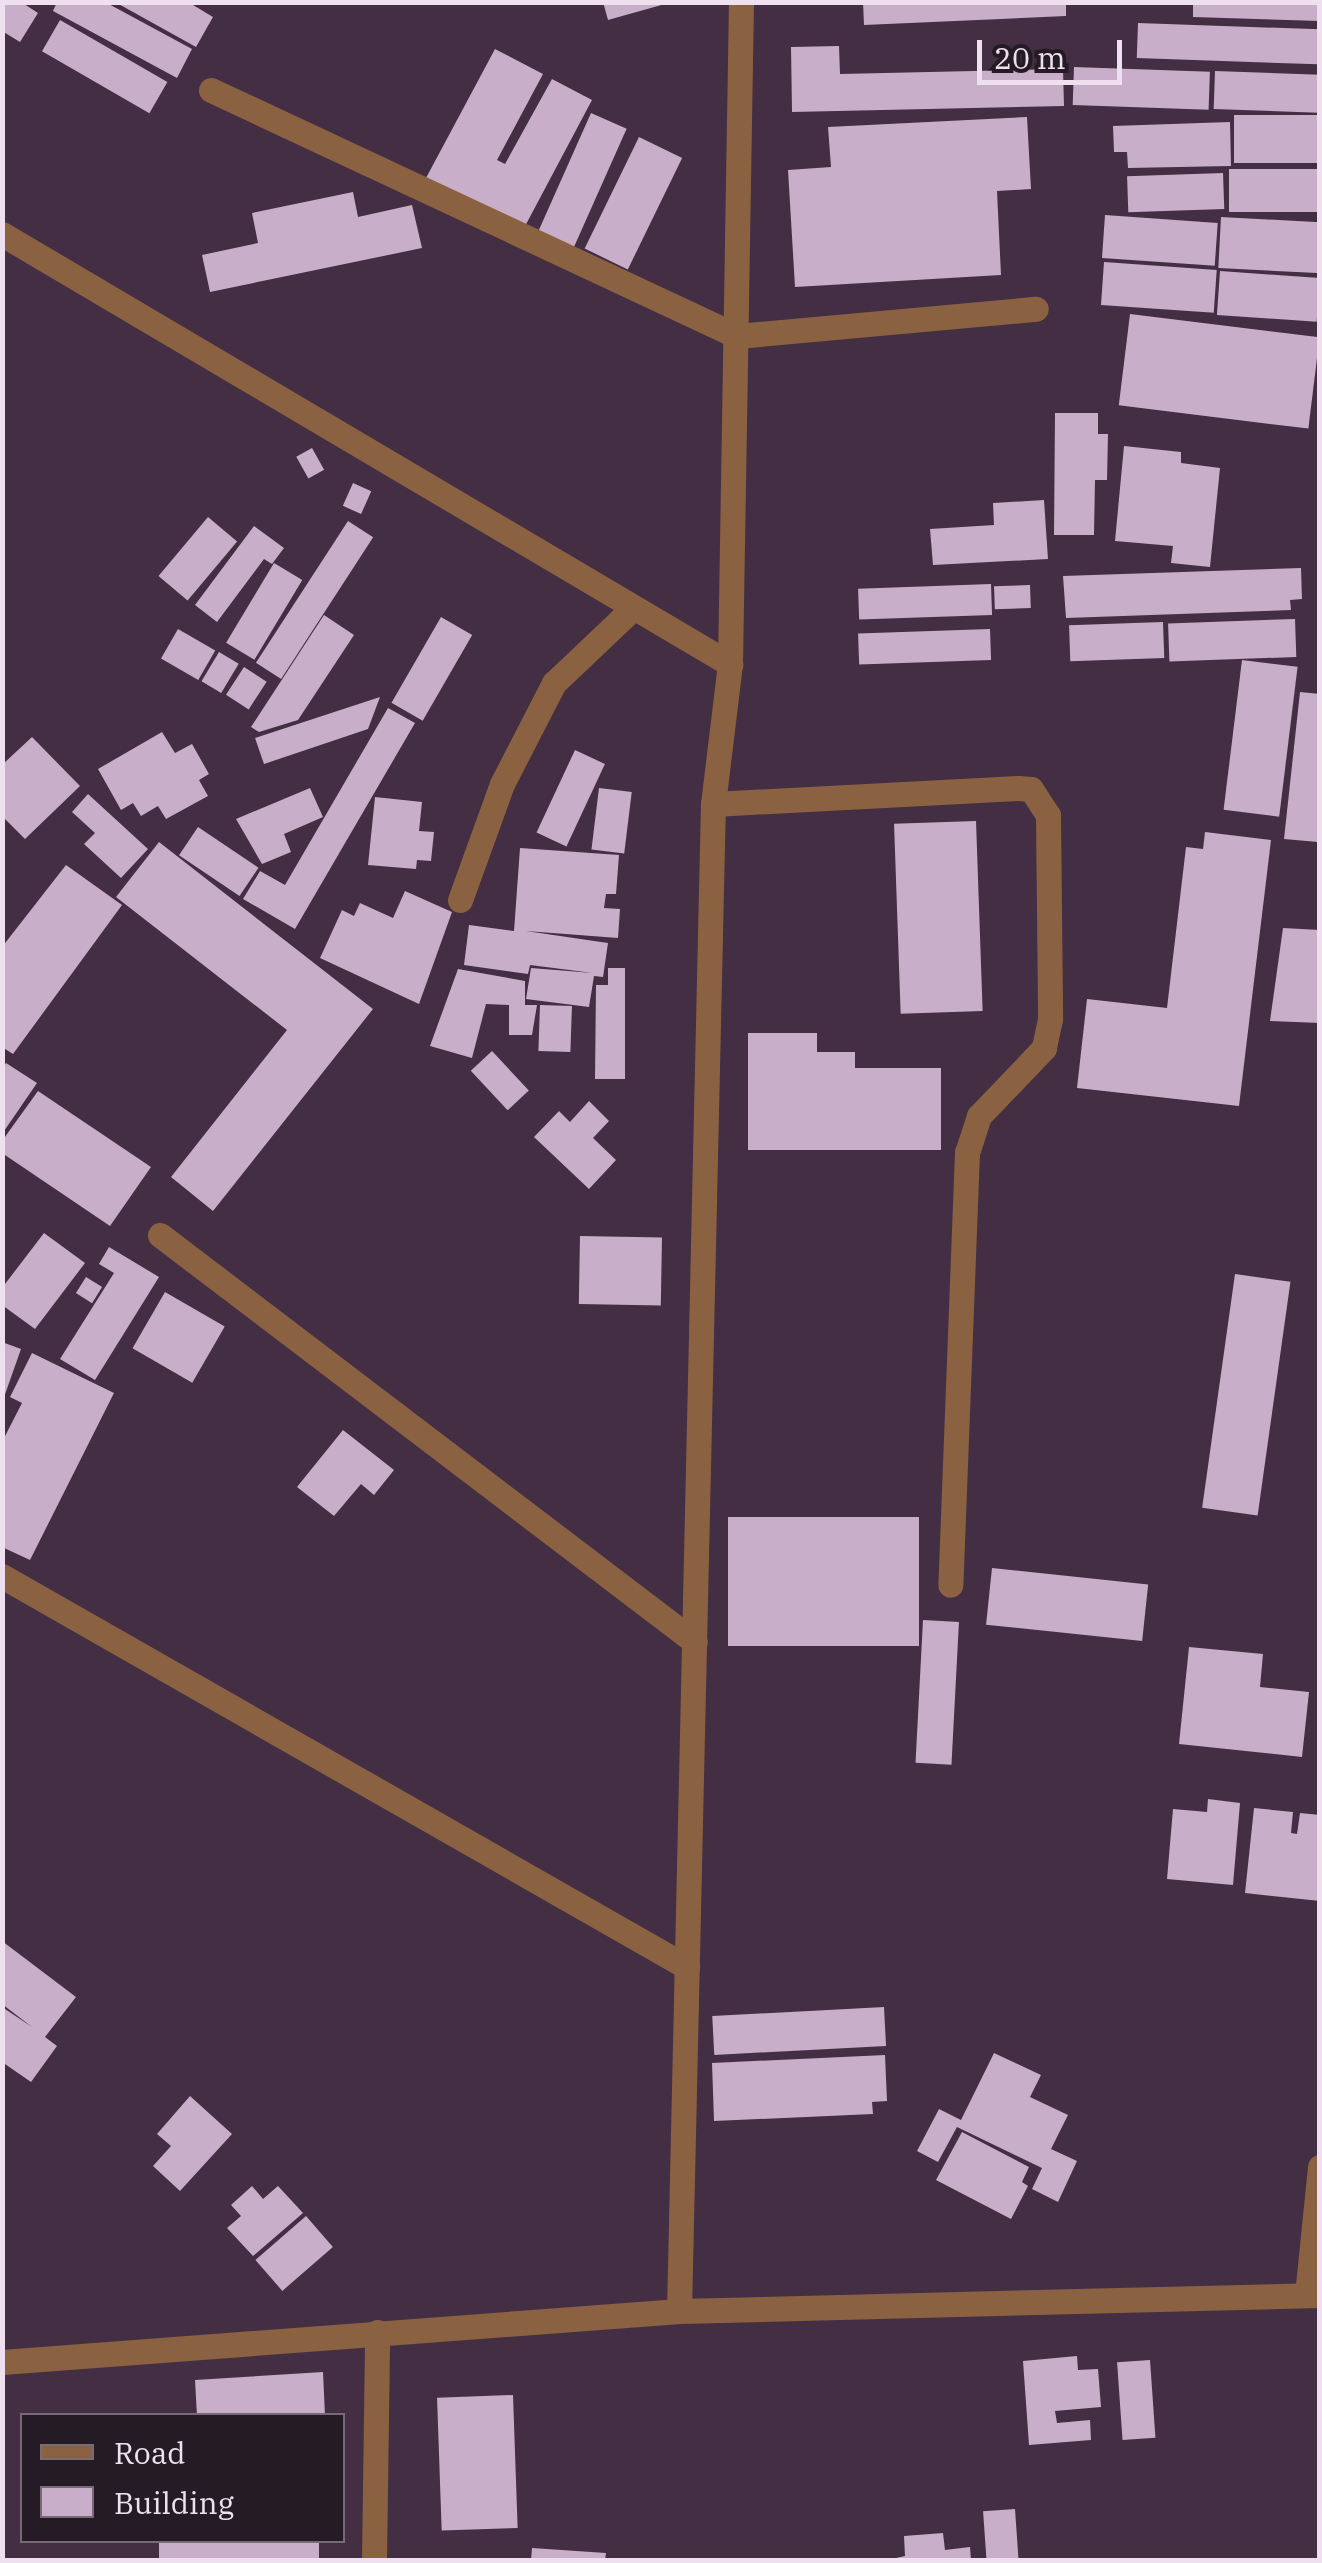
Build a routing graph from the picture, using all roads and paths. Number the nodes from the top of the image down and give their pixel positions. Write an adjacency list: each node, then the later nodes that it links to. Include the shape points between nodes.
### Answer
1 (740, 2): 5 (street)
2 (211, 90): 5 (street)
3 (2, 234): 6 (street)
4 (1036, 309): 5 (street)
5 (737, 336): 7 (street)
6 (631, 610): 7 (street); 9 (street, via 554,682 502,784)
7 (730, 664): 8 (street)
8 (713, 804): 12 (street, via 1018,788 1031,789 1048,814 1050,1019 1044,1048 979,1116 967,1152); 13 (street)
9 (460, 900)
10 (160, 1235): 13 (street)
11 (2, 1576): 14 (street)
12 (950, 1585)
13 (695, 1642): 14 (street)
14 (687, 1967): 17 (street)
15 (1320, 2166): 16 (street)
16 (1313, 2295): 17 (street)
17 (679, 2310): 18 (street)
18 (377, 2332): 19 (street); 20 (street)
19 (2, 2362)
20 (374, 2560)

